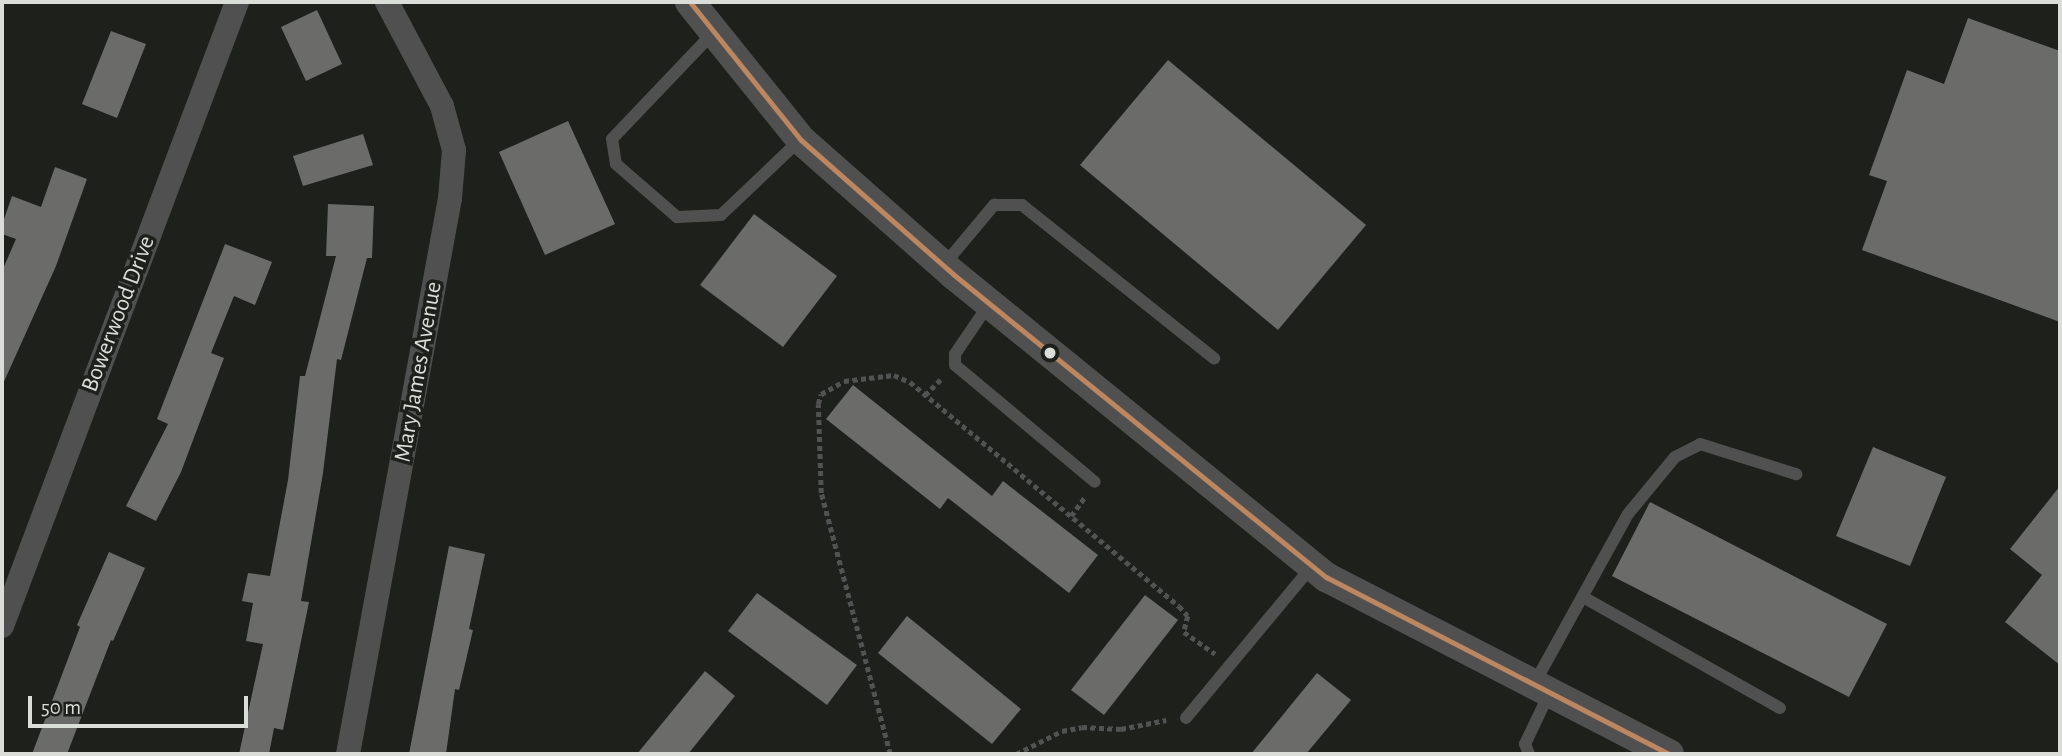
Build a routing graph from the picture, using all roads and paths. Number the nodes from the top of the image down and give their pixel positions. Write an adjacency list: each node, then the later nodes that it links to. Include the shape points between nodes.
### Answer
1 (237, 2): 13 (street, Bowerwood Drive)
2 (387, 2): 19 (street, Mary James Avenue, via 442,106 454,150 447,211)
3 (690, 2): 4 (street)
4 (713, 33): 5 (street); 5 (lane, via 612,139 616,164 677,217 721,215)
5 (801, 140): 6 (street)
6 (943, 266): 7 (street); 8 (lane, via 995,205 1022,205)
7 (989, 303): 10 (lane, via 955,354 955,365); 11 (street)
8 (1214, 358)
9 (1796, 474): 12 (lane, via 1700,444 1675,457 1628,514)
10 (1096, 482)
11 (1312, 566): 14 (lane); 15 (street)
12 (1583, 597): 15 (lane); 16 (lane)
13 (2, 626)
14 (1230, 665): 17 (lane); 20 (path, via 1184,632 1188,615 1179,606 910,382 894,375 844,381 821,394 818,404 821,493)
15 (1541, 690): 18 (street); 22 (lane, via 1525,744)
16 (1780, 708)
17 (1186, 718): 21 (path, via 1121,729 1062,731)
18 (1654, 751)
19 (348, 754)
20 (890, 754)
21 (1016, 754)
22 (1529, 754)

